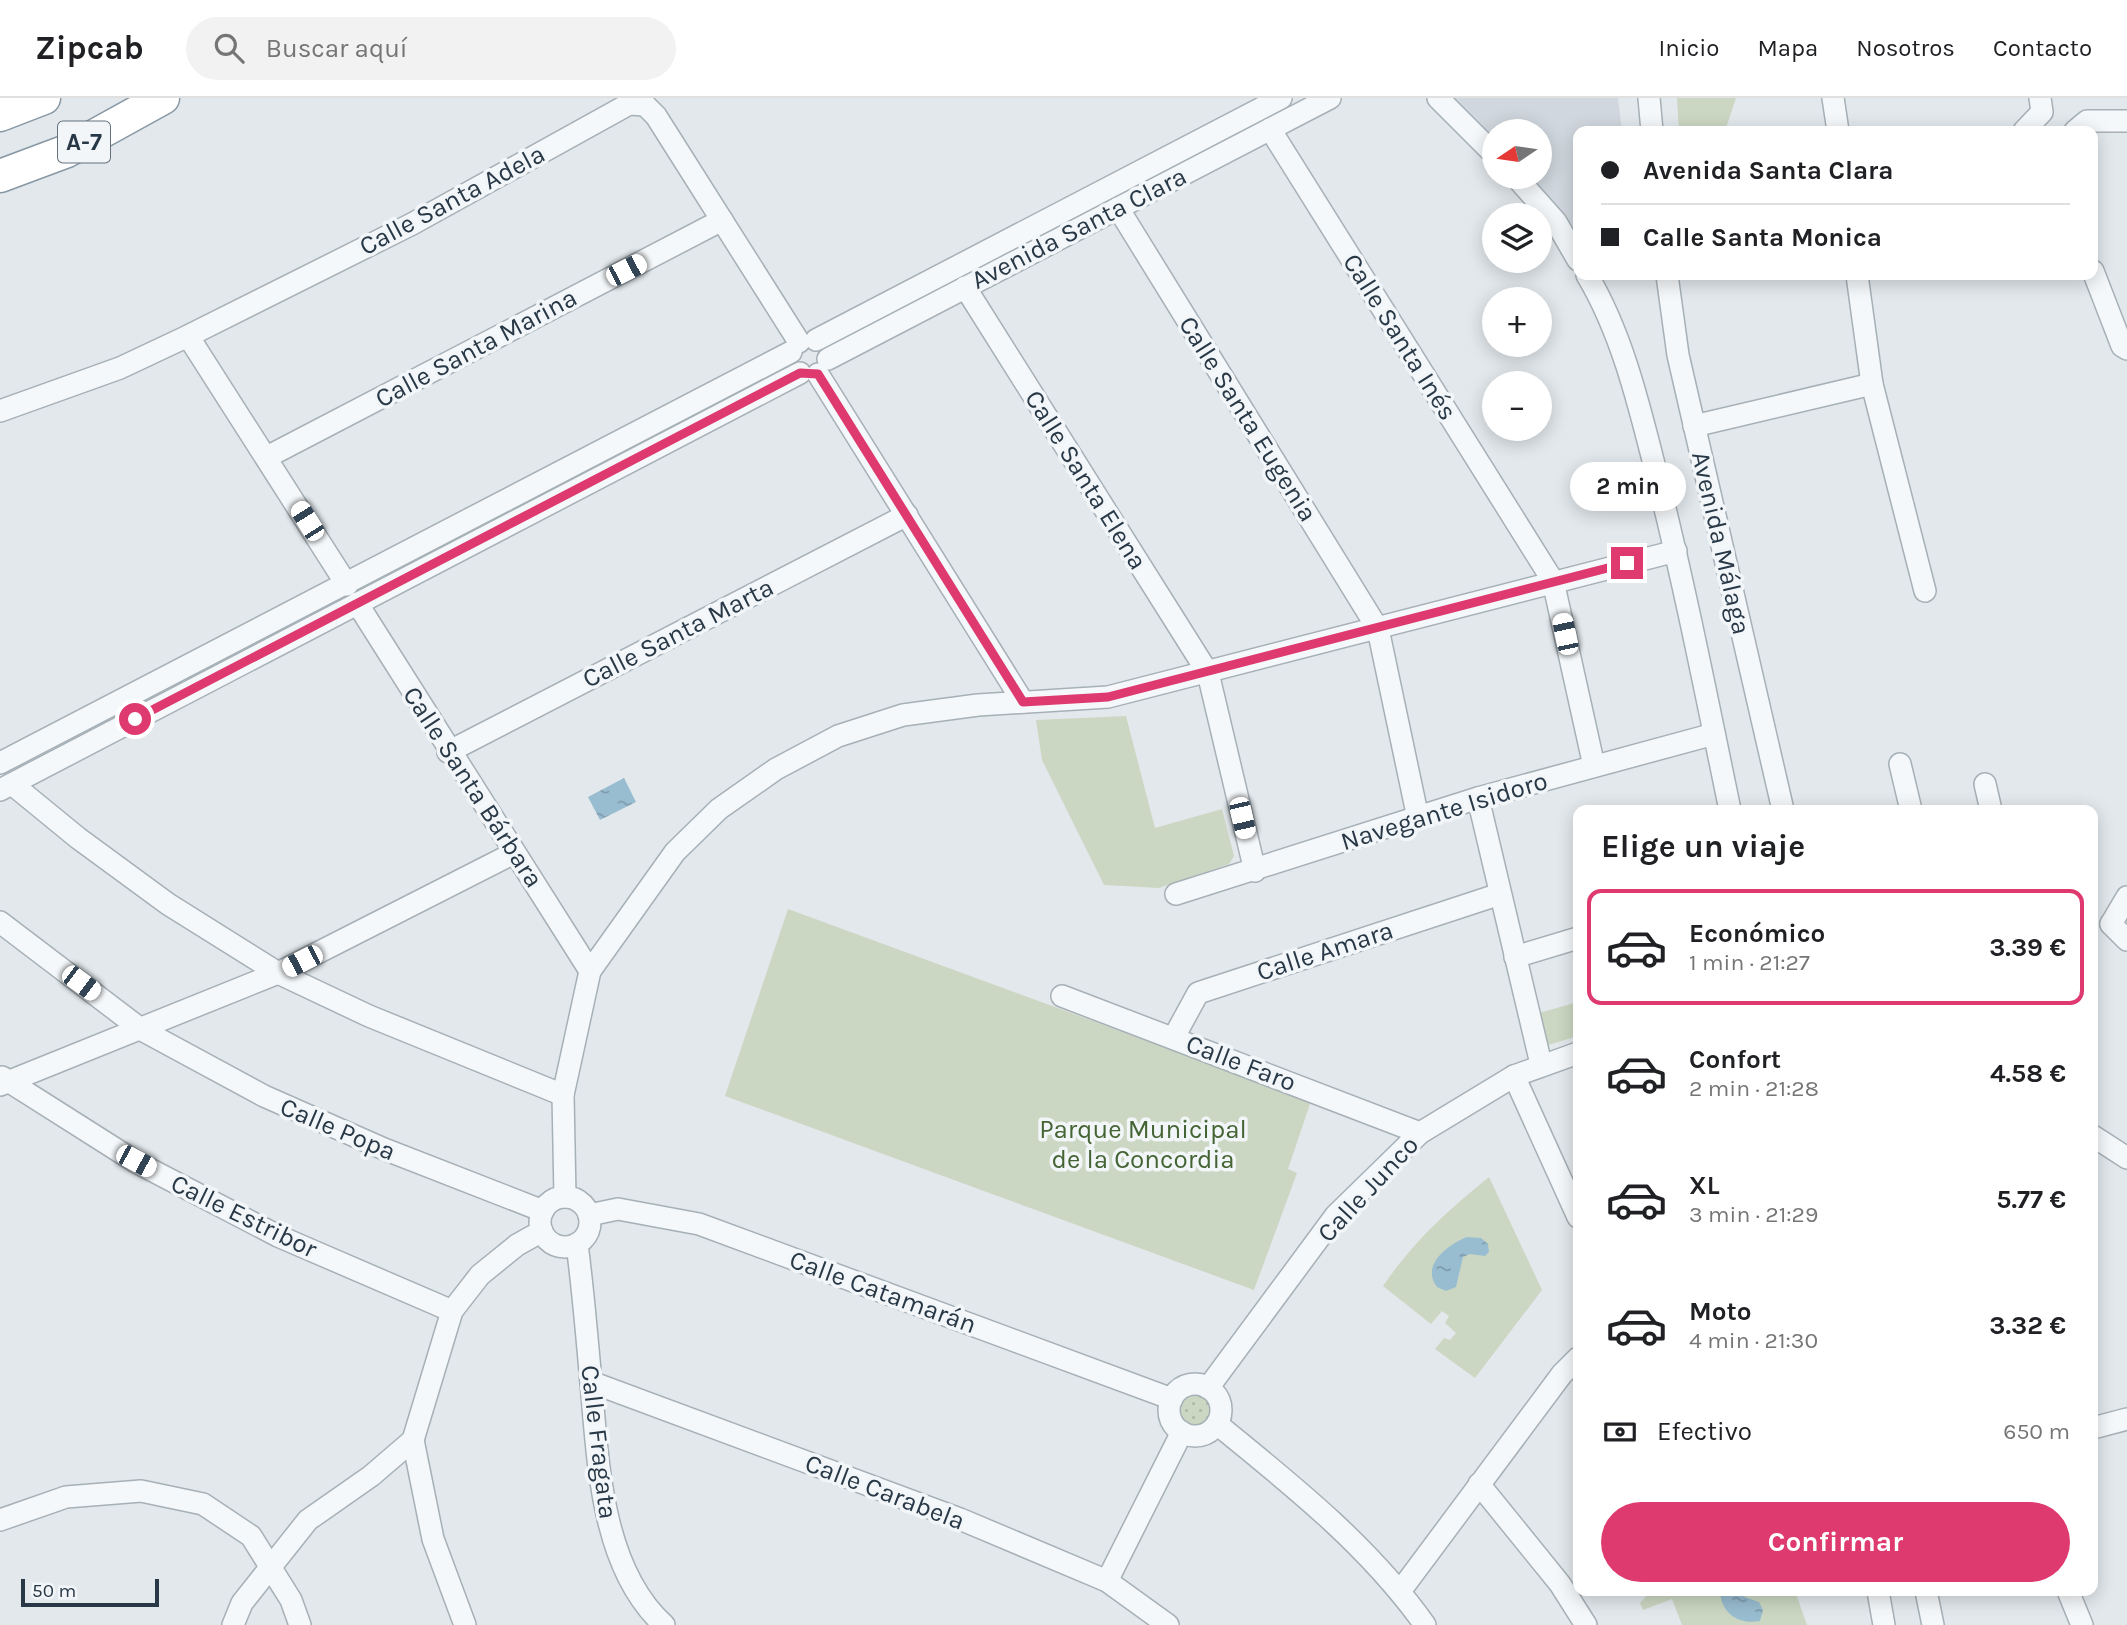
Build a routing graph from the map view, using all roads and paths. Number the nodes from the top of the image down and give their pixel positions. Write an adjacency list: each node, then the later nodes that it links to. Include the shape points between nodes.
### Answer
1 (44, 98): 10 (highway, A-7)
2 (163, 98): 19 (highway, A-7, via 67,151)
3 (1281, 98): 31 (street, Avenida Santa Clara)
4 (1330, 98): 17 (street, Avenida Santa Clara)
5 (1438, 98): 18 (street)
6 (1637, 98): 12 (street)
7 (1649, 98): 13 (street)
8 (1833, 98): 14 (street)
9 (2040, 98): 15 (street, via 2042,112)
10 (0, 115)
11 (2127, 121): 16 (street, via 2087,121)
12 (1640, 126)
13 (1652, 126)
14 (1837, 126)
15 (2029, 126)
16 (2081, 126)
17 (1270, 129): 21 (street, Avenida Santa Clara); 40 (street, Calle Santa Inés)
18 (1482, 142)
19 (0, 176)
20 (1527, 189): 23 (street, via 1556,222)
21 (1118, 208): 29 (street, Avenida Santa Clara); 43 (street, Calle Santa Eugenia)
22 (722, 220): 30 (street, Calle Santa Adela, via 656,116 645,105 629,104 412,224); 31 (street, Calle Santa Adela); 37 (street, Calle Santa Marina)
23 (1573, 251)
24 (1589, 280): 39 (street, via 1623,358)
25 (1656, 280): 55 (street, Avenida Málaga, via 1672,381)
26 (1668, 280): 36 (street, Avenida Málaga)
27 (1858, 280): 34 (street)
28 (2096, 280): 32 (street)
29 (965, 287): 33 (street, Avenida Santa Clara); 44 (street, Calle Santa Elena)
30 (188, 335): 35 (street, Calle Santa Adela, via 120,368); 37 (street, Calle Santa Bárbara)
31 (802, 344): 33 (street, via 792,364); 33 (street, via 825,347); 42 (street, Avenida Santa Clara)
32 (2127, 349)
33 (815, 368): 38 (street); 42 (street, Avenida Santa Clara)
34 (1872, 384): 36 (street); 41 (street)
35 (0, 411)
36 (1694, 426): 56 (street, Avenida Málaga)
37 (267, 457): 42 (street, Calle Santa Bárbara)
38 (907, 515): 45 (street); 47 (street, Calle Santa Marta)
39 (1676, 551): 40 (street); 46 (street)
40 (1553, 581): 43 (street); 50 (street, Calle Santa Inés)
41 (1925, 591)
42 (352, 594): 47 (street, Calle Santa Bárbara); 48 (street, Avenida Santa Clara); 52 (street, Avenida Santa Clara)
43 (1378, 629): 44 (street); 59 (street, Calle Santa Eugenia)
44 (1208, 673): 45 (street, via 1108,697); 61 (street, Calle Santa Elena)
45 (1023, 702): 70 (street, via 903,715 838,736 776,769 719,809 675,852)
46 (1714, 734): 50 (street, Navegante Isidoro); 54 (street)
47 (449, 752): 60 (street, Calle Santa Bárbara)
48 (0, 763)
49 (1900, 764): 57 (street)
50 (1594, 766): 53 (street, Navegante Isidoro)
51 (1985, 784): 58 (street)
52 (6, 787): 71 (street, via 168,904)
53 (1478, 798): 59 (street, Navegante Isidoro); 63 (street)
54 (1729, 805)
55 (1769, 805)
56 (1782, 805)
57 (1910, 805)
58 (1991, 805)
59 (1418, 818): 61 (street, Navegante Isidoro)
60 (514, 853): 70 (street, Calle Santa Bárbara); 71 (street)
61 (1255, 871): 62 (street, Navegante Isidoro)
62 (1176, 894)
63 (1500, 894): 69 (street); 74 (street, Calle Amara, via 1198,993)
64 (2127, 897): 66 (street)
65 (0, 922): 73 (street, Calle Popa)
66 (2099, 926): 68 (street)
67 (1573, 940): 69 (street)
68 (2127, 940)
69 (1515, 957): 76 (street)
70 (590, 971): 79 (street)
71 (278, 973): 73 (street); 79 (street)
72 (1062, 996): 74 (street, Calle Faro)
73 (142, 1030): 78 (street); 86 (street, Calle Popa, via 264,1096)
74 (1174, 1037): 80 (street, Calle Faro)
75 (1573, 1054): 76 (street, Calle Junco)
76 (1541, 1064): 77 (street, Calle Junco)
77 (1514, 1076): 80 (street, Calle Junco); 84 (street)
78 (3, 1081): 88 (street, Calle Estribor, via 136,1161 278,1236)
79 (563, 1096): 83 (street)
80 (1420, 1133): 91 (street, Calle Junco, via 1336,1215)
81 (2098, 1139): 82 (street)
82 (2127, 1158)
83 (565, 1197): 85 (street, via 577,1200); 86 (street, via 554,1199)
84 (1573, 1197)
85 (589, 1215): 87 (street, via 587,1235); 92 (street, Calle Catamarán, via 618,1209 699,1223)
86 (543, 1221): 87 (street, via 549,1241); 88 (street, via 480,1275)
87 (577, 1244): 90 (street, Calle Fragata)
88 (452, 1311): 97 (street)
89 (1573, 1364): 98 (street)
90 (591, 1382): 101 (street, Calle Carabela, via 960,1519); 110 (street, Calle Fragata, via 600,1483 611,1532 628,1575)
91 (1208, 1388): 92 (street, via 1184,1387); 94 (street, via 1221,1409)
92 (1172, 1399): 96 (street, via 1172,1421)
93 (2127, 1419): 95 (street)
94 (1217, 1424): 96 (street, via 1197,1436); 102 (street, via 1308,1497)
95 (2098, 1427)
96 (1182, 1432): 101 (street)
97 (413, 1440): 100 (street, via 308,1520); 109 (street, via 433,1539)
98 (1479, 1484): 102 (street); 113 (street, via 1560,1584)
99 (0, 1520): 100 (street, via 66,1497 141,1491 203,1504 251,1536)
100 (270, 1564): 107 (street, via 242,1603); 108 (street)
101 (1107, 1581): 111 (street, Calle Carabela)
102 (1401, 1590): 112 (street)
103 (1879, 1596): 114 (street)
104 (1915, 1596): 115 (street)
105 (1927, 1596): 116 (street)
106 (2070, 1596): 117 (street)
107 (233, 1625)
108 (300, 1625)
109 (465, 1625)
110 (664, 1625)
111 (1168, 1625)
112 (1425, 1625)
113 (1586, 1625)
114 (1884, 1625)
115 (1921, 1625)
116 (1933, 1625)
117 (2082, 1625)

